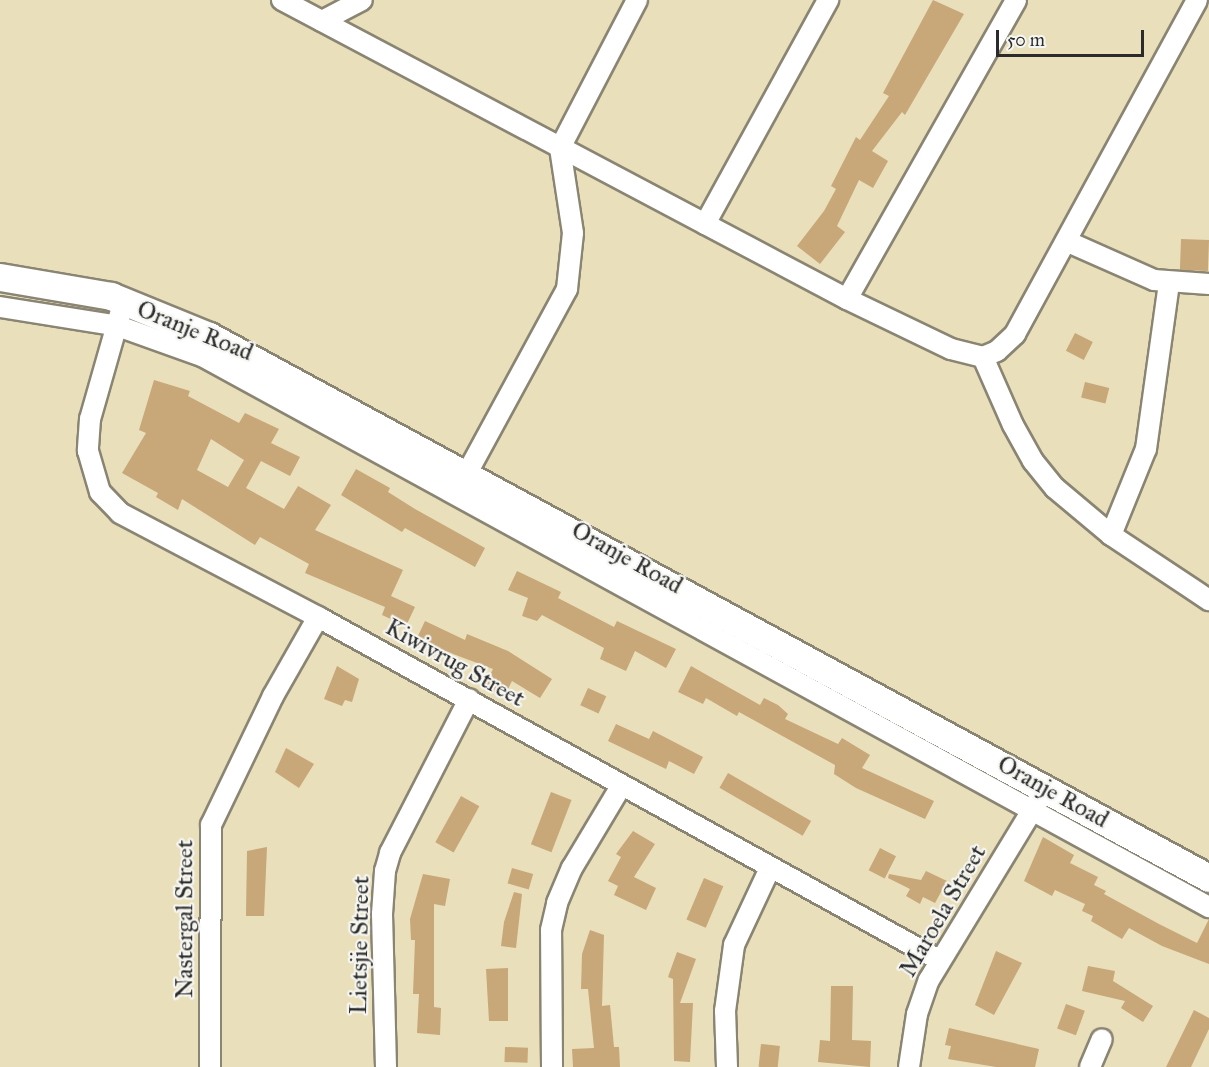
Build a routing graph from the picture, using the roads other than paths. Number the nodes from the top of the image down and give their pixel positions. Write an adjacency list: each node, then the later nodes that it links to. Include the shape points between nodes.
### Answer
1 (282, 0): 7 (street)
2 (362, 0): 7 (street)
3 (637, 0): 8 (street)
4 (828, 0): 9 (street)
5 (1016, 0): 14 (street)
6 (1197, 0): 10 (street)
7 (322, 21): 8 (street)
8 (560, 148): 9 (street); 19 (street, via 573,233 567,290)
9 (705, 224): 14 (street)
10 (1066, 241): 12 (street, via 1131,271); 18 (street, via 1015,334 997,351)
11 (1, 274): 15 (street)
12 (1169, 283): 13 (street); 20 (street, via 1146,449)
13 (1209, 284)
14 (847, 299): 18 (street, via 951,350)
15 (123, 300): 17 (street, Kiwivrug Street); 19 (street, via 209,336)
16 (0, 307): 17 (street, Oranje Road)
17 (118, 327): 22 (street, Kiwivrug Street, via 90,419 88,451 100,492 134,522); 25 (street, Oranje Road, via 161,339 256,384)
18 (983, 357): 20 (street, via 1033,461 1055,488)
19 (466, 475): 25 (street)
20 (1111, 535): 21 (street)
21 (1209, 600)
22 (318, 617): 23 (street, Kiwivrug Street); 31 (street, Nastergal Street, via 273,696 211,825)
23 (469, 699): 24 (street, Kiwivrug Street); 32 (street, Lietsjie Street, via 390,853 385,872 382,915)
24 (621, 786): 26 (street, Kiwivrug Street); 33 (street, via 572,867 557,903 551,930)
25 (1038, 800): 27 (street); 28 (street, Oranje Road); 29 (street, Maroela Street)
26 (770, 867): 29 (street, Kiwivrug Street); 34 (street, via 734,945 725,1011)
27 (1209, 878)
28 (1209, 907)
29 (939, 960): 35 (street, Maroela Street, via 917,1014)
30 (1101, 1039): 36 (street)
31 (210, 1067)
32 (386, 1067)
33 (552, 1067)
34 (727, 1067)
35 (909, 1067)
36 (1090, 1067)

